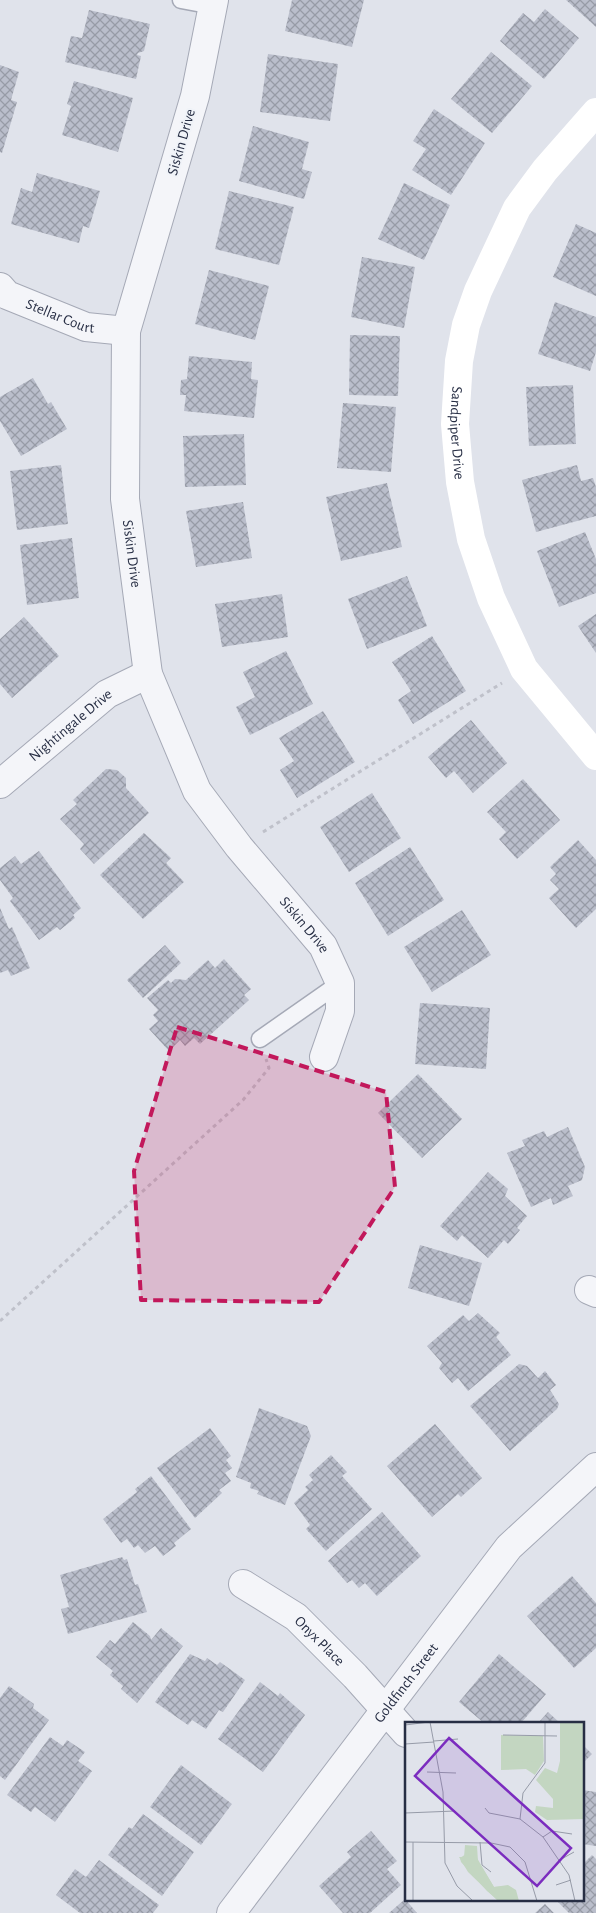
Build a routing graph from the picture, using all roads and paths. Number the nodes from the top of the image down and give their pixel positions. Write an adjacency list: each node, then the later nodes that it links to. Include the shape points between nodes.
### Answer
1 (181, 0): 2 (lane)
2 (214, 3): 5 (street, Siskin Drive, via 195,96)
3 (596, 112): 6 (street, Sandpiper Drive, via 545,170 518,208 478,291 466,324 459,361 455,424 460,482 472,540 491,598)
4 (0, 287): 5 (street, Stellar Court, via 7,295 86,327)
5 (126, 330): 7 (street, Siskin Drive, via 125,499)
6 (524, 669): 8 (street, Sandpiper Drive); 10 (path)
7 (148, 674): 9 (street, Nightingale Drive, via 107,694); 10 (street, Siskin Drive, via 197,791)
8 (596, 756)
9 (0, 784)
10 (239, 847): 11 (street, Siskin Drive, via 323,946)
11 (340, 983): 12 (lane); 13 (street, Siskin Drive, via 340,1011)
12 (260, 1039): 14 (path, via 269,1068 243,1100)
13 (324, 1057)
14 (0, 1321)
15 (596, 1468): 17 (street, Goldfinch Street, via 509,1547)
16 (243, 1584): 17 (street, Onyx Place, via 296,1617)
17 (386, 1710): 18 (street, Onyx Place); 19 (street, Goldfinch Street)
18 (405, 1732)
19 (231, 1913)

